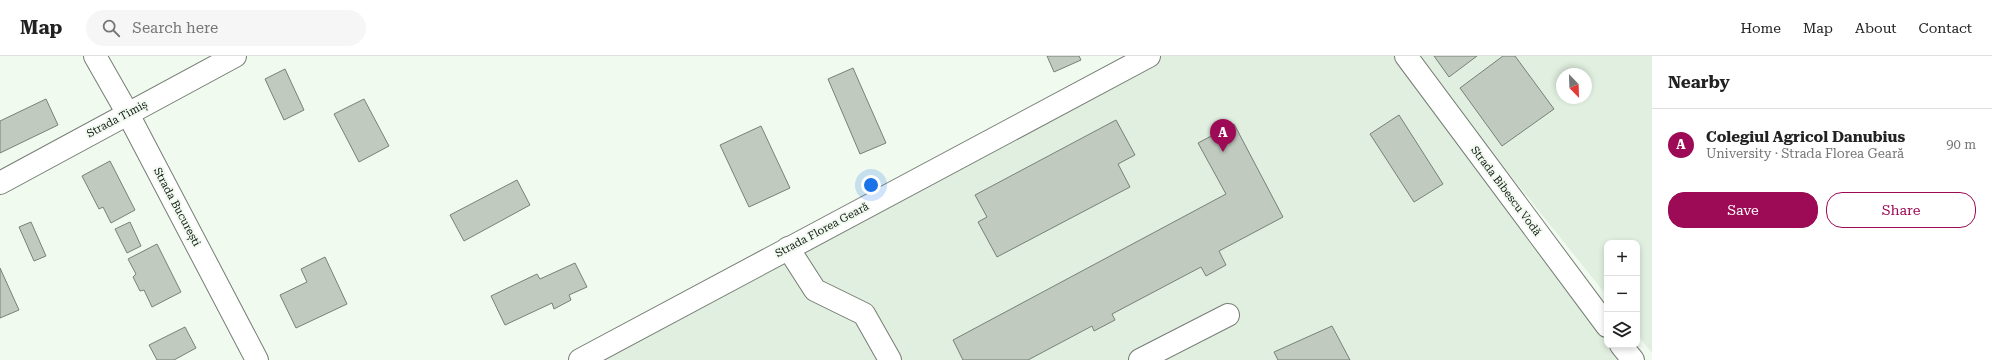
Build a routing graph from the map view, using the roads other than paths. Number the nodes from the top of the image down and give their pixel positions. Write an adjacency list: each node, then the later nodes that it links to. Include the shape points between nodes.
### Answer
1 (95, 56): 5 (street, Strada București)
2 (235, 56): 5 (street, Strada Timiș)
3 (1149, 56): 7 (street, Strada Florea Geară)
4 (1406, 56): 9 (street, Strada Bibescu Vodă)
5 (128, 114): 6 (street, Strada Timiș); 11 (street, Strada București)
6 (0, 183)
7 (788, 248): 12 (street, Strada Florea Geară); 13 (street, via 815,290 864,314)
8 (1228, 315): 14 (street)
9 (1604, 322)
10 (1624, 348): 15 (street)
11 (257, 360)
12 (580, 360)
13 (890, 360)
14 (1140, 360)
15 (1633, 360)

